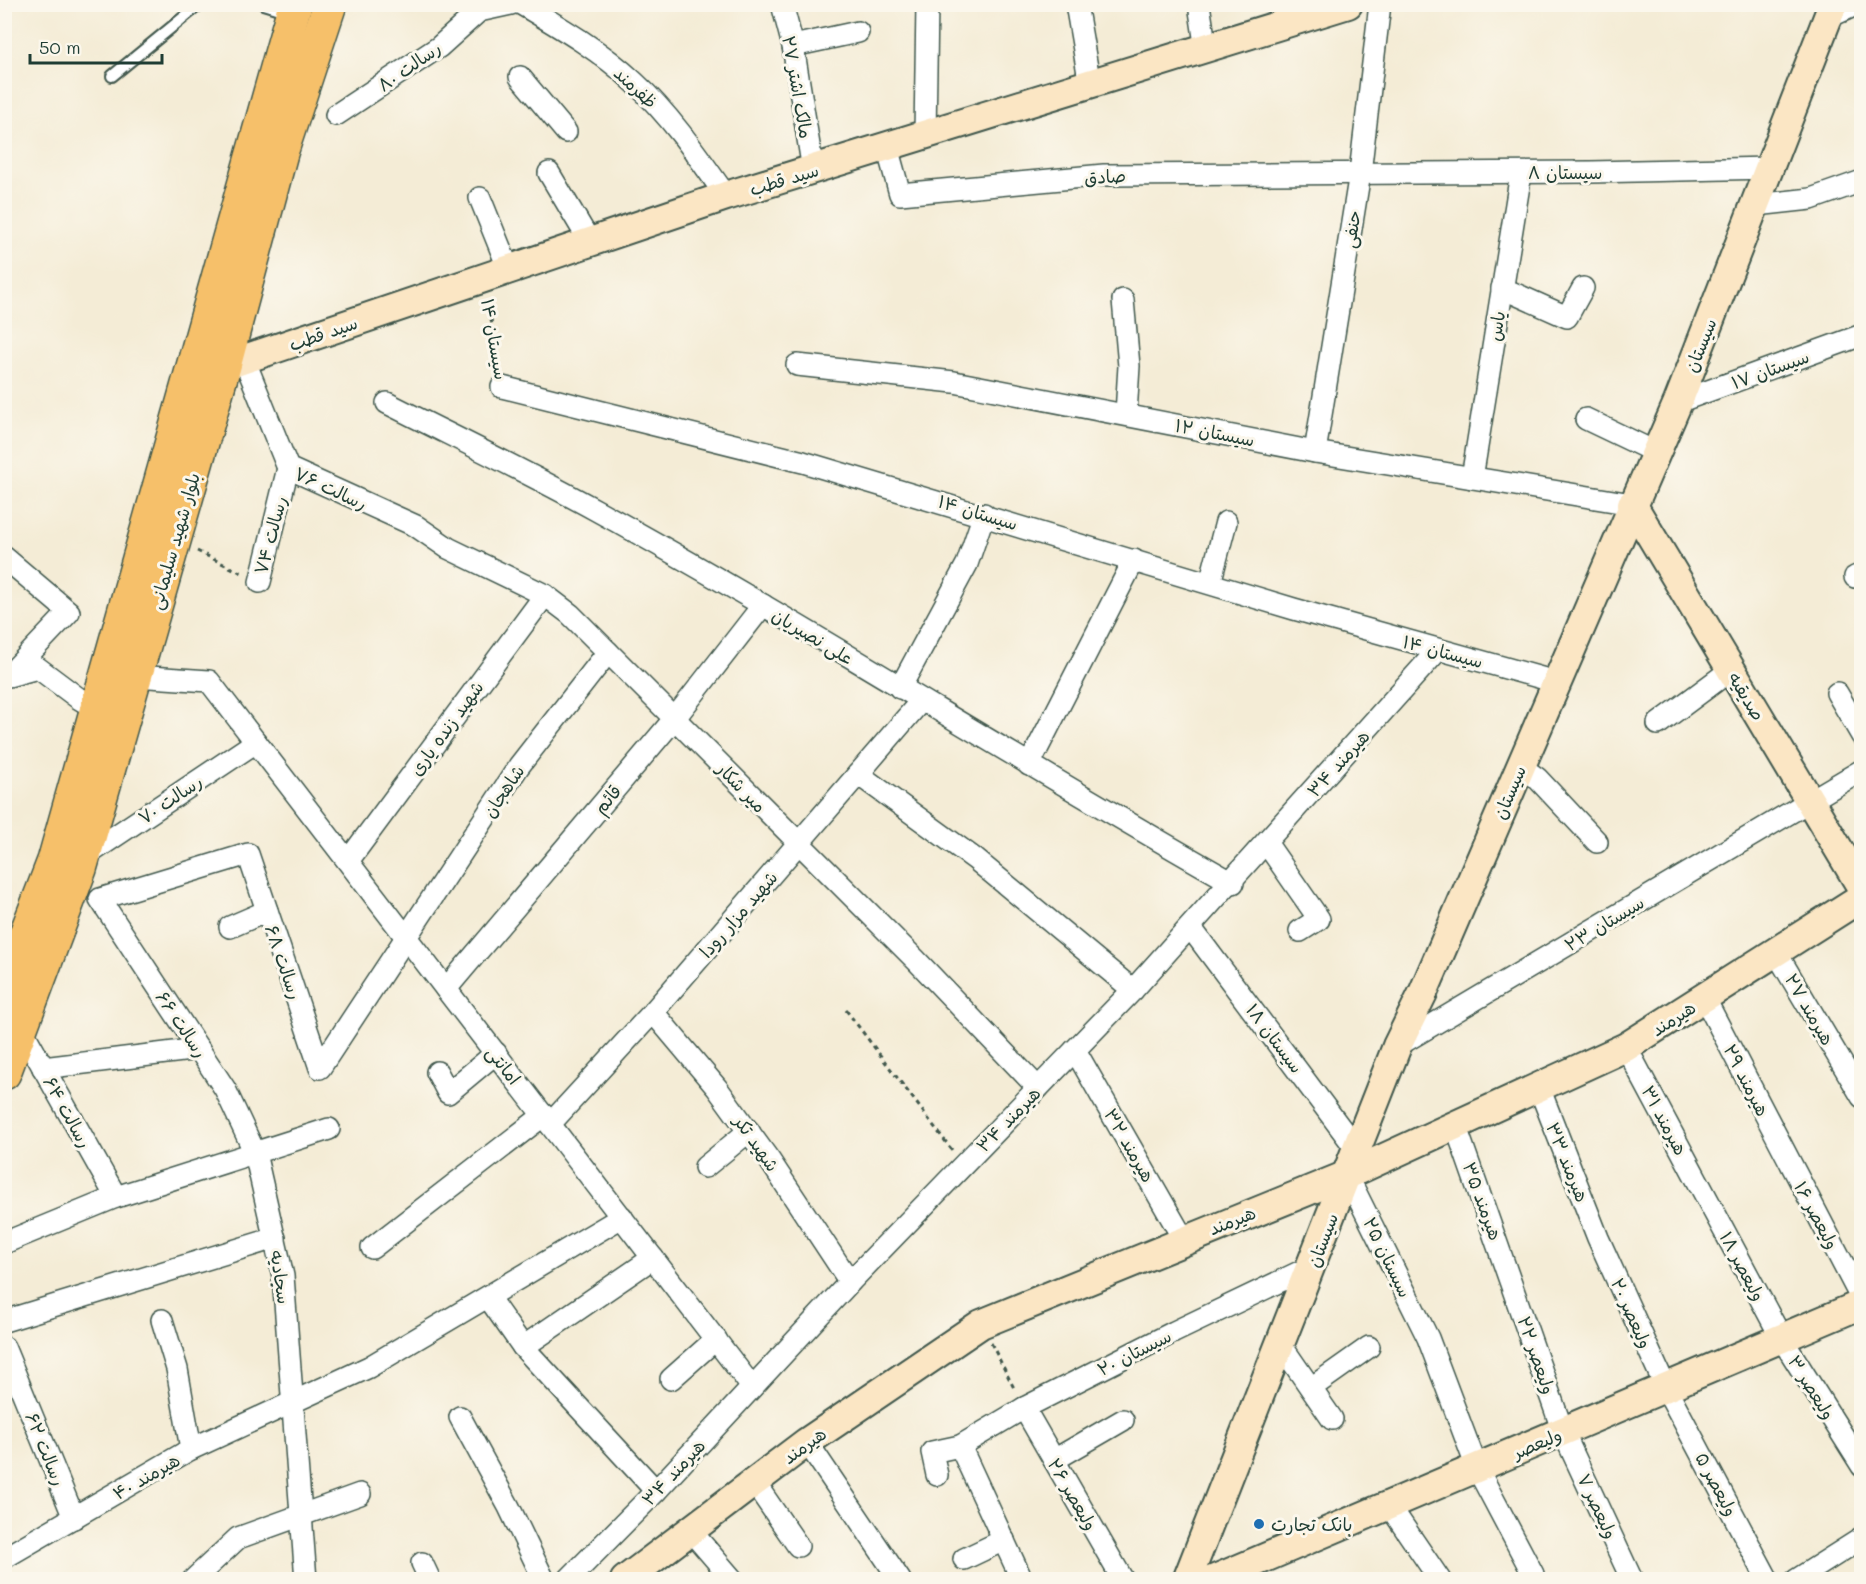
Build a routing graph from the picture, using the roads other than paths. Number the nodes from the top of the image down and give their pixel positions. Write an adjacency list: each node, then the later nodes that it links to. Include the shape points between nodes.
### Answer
1 (200, 4): 18 (lane)
2 (330, 4): 40 (main road, بلوار شهید سلیمانی, via 281,153)
3 (511, 4): 13 (street)
4 (521, 4): 31 (street, ظفرمند, via 562,28 634,81 683,135)
5 (782, 4): 16 (street, مالک اشتر ۲۷)
6 (927, 4): 23 (street)
7 (1076, 4): 20 (street)
8 (1199, 4): 17 (street)
9 (1348, 4): 17 (street, سید قطب)
10 (1380, 4): 28 (street, حنفی)
11 (1858, 4): 14 (street)
12 (284, 8): 70 (main road, بلوار شهید سلیمانی)
13 (477, 8): 21 (street, رسالت ۸۰, via 439,47)
14 (1831, 11): 25 (street, سیستان)
15 (858, 32): 16 (street)
16 (793, 46): 26 (street, مالک اشتر ۲۷)
17 (1206, 50): 20 (street, سید قطب)
18 (112, 76)
19 (520, 77): 22 (street)
20 (1090, 85): 23 (street, سید قطب)
21 (336, 115)
22 (566, 132)
23 (925, 135): 24 (street, سید قطب)
24 (887, 147): 26 (street, سید قطب); 28 (street, صادق, via 900,194 1104,175)
25 (1770, 168): 29 (street, سیستان ۸); 33 (street, سیستان)
26 (813, 170): 31 (street, سید قطب)
27 (549, 173): 34 (street)
28 (1360, 173): 29 (street, سیستان ۸); 47 (street, حنفی)
29 (1521, 173): 36 (street, یاس)
30 (1862, 181): 33 (street, via 1811,199)
31 (726, 196): 34 (street, سید قطب)
32 (480, 198): 35 (street)
33 (1756, 205): 43 (street, سیستان)
34 (590, 242): 35 (street, سید قطب)
35 (497, 274): 40 (street, سید قطب)
36 (1502, 288): 37 (street, via 1567,317); 50 (street, یاس)
37 (1583, 288)
38 (1123, 300): 45 (street, via 1129,366)
39 (1862, 335): 43 (street, سیستان ۱۷)
40 (234, 363): 49 (street, رسالت ۷۶); 64 (main road, بلوار شهید سلیمانی, via 175,539)
41 (797, 365): 45 (street, سیستان ۱۲, via 954,382)
42 (502, 387): 52 (street, سیستان ۱۴, via 804,462)
43 (1678, 402): 48 (street, سیستان)
44 (387, 403): 60 (street, علی نصیریان, via 595,509)
45 (1126, 414): 47 (street, سیستان ۱۲)
46 (1586, 419): 48 (street)
47 (1315, 452): 50 (street, سیستان ۱۲)
48 (1655, 452): 51 (street, سیستان)
49 (288, 468): 54 (street, رسالت ۷۶); 57 (street, رسالت ۷۴)
50 (1472, 478): 51 (street, سیستان ۱۲)
51 (1632, 504): 63 (street, صدیقیه); 66 (street, سیستان)
52 (984, 514): 56 (street, سیستان ۱۴); 67 (street, via 967,564)
53 (1226, 522): 58 (street)
54 (416, 526): 59 (street, میر شکار, via 448,548)
55 (4, 558): 65 (street, via 69,612)
56 (1134, 560): 58 (street, سیستان ۱۴); 75 (street)
57 (260, 582)
58 (1210, 583): 61 (street, سیستان ۱۴)
59 (545, 595): 62 (street, میر شکار); 84 (street, شهید زنده یاری)
60 (763, 605): 67 (street, علی نصیریان); 71 (street, قائم)
61 (1438, 650): 66 (street, سیستان ۱۴); 82 (street, هیرمند ۳۴)
62 (608, 652): 71 (street, میر شکار); 93 (street, شاهجان, via 519,766)
63 (1732, 669): 72 (street); 79 (street, صدیقیه)
64 (135, 676): 74 (street, امانتی, via 209,681); 83 (main road, بلوار شهید سلیمانی)
65 (8, 677): 70 (street, via 38,668)
66 (1556, 682): 76 (street, سیستان)
67 (900, 688): 69 (street, علی نصیریان)
68 (1837, 693): 73 (street)
69 (921, 700): 75 (street, علی نصیریان); 78 (street, شهید مزار رودا)
70 (98, 710): 97 (main road, بلوار شهید سلیمانی, via 54,861)
71 (675, 718): 81 (street, میر شکار); 95 (street, قائم)
72 (1658, 724)
73 (1862, 736)
74 (256, 742): 83 (street, رسالت ۷۰); 84 (street, امانتی)
75 (1029, 765): 85 (street, علی نصیریان)
76 (1520, 766): 80 (street, via 1537,778); 101 (street, سیستان)
77 (1862, 770): 79 (street, سیستان ۲۳)
78 (858, 774): 81 (street, شهید مزار رودا); 96 (street, via 975,859)
79 (1810, 801): 86 (street, صدیقیه); 101 (street, سیستان ۲۳)
80 (1597, 842)
81 (798, 844): 99 (street, شهید مزار رودا); 110 (street, میر شکار)
82 (1267, 844): 85 (street, هیرمند ۳۴); 92 (street, via 1320,919)
83 (84, 857): 100 (main road, بلوار شهید سلیمانی)
84 (348, 861): 93 (street, امانتی)
85 (1233, 882): 91 (street, هیرمند ۳۴)
86 (1862, 888)
87 (1862, 897): 94 (street, هیرمند)
88 (100, 899): 89 (street, رسالت ۶۸, via 248,854); 103 (street, رسالت ۶۶)
89 (267, 911): 90 (street); 93 (street, رسالت ۶۸, via 320,1068)
90 (230, 927)
91 (1191, 928): 96 (street, هیرمند ۳۴); 117 (street, سیستان ۱۸)
92 (1300, 931)
93 (407, 937): 95 (street, امانتی)
94 (1776, 952): 98 (street, هیرمند); 111 (street, هیرمند ۲۷)
95 (446, 989): 105 (street, امانتی)
96 (1133, 990): 104 (street, هیرمند ۳۴)
97 (4, 991)
98 (1704, 997): 102 (street, هیرمند); 118 (street, هیرمند ۲۹)
99 (653, 1012): 112 (street, شهید مزار رودا); 115 (street, شهید تکر)
100 (21, 1028): 106 (street, رسالت ۶۴); 108 (main road, بلوار شهید سلیمانی)
101 (1397, 1046): 117 (street, سیستان)
102 (1626, 1047): 109 (street, هیرمند); 120 (street, هیرمند ۳۱)
103 (199, 1049): 106 (street); 116 (street, رسالت ۶۶, via 225,1089)
104 (1076, 1050): 110 (street, هیرمند ۳۴); 125 (street, هیرمند ۳۲)
105 (496, 1053): 107 (street, via 448,1093); 112 (street, امانتی)
106 (44, 1068): 121 (street, رسالت ۶۴)
107 (437, 1072)
108 (4, 1073)
109 (1538, 1085): 113 (street, هیرمند); 124 (street, هیرمند ۳۳)
110 (1038, 1088): 131 (street, هیرمند ۳۴)
111 (1862, 1097)
112 (547, 1120): 122 (street, امانتی); 127 (street, شهید مزار رودا)
113 (1455, 1124): 117 (street, هیرمند); 130 (street, هیرمند ۳۵)
114 (329, 1129): 116 (street)
115 (749, 1131): 119 (street); 131 (street, شهید تکر)
116 (255, 1153): 121 (street); 123 (street, سجادیه)
117 (1352, 1162): 125 (street, هیرمند); 129 (street, سیستان); 158 (street, سیستان ۲۵, via 1428,1338)
118 (1790, 1162): 133 (street, ولیعصر ۱۶)
119 (705, 1167)
120 (1704, 1193): 138 (street, ولیعصر ۱۸)
121 (116, 1197): 126 (street)
122 (622, 1217): 128 (street, امانتی); 132 (street, هیرمند ۴۰)
123 (275, 1238): 136 (street); 147 (street, سجادیه, via 283,1276)
124 (1598, 1238): 146 (street, ولیعصر ۲۰)
125 (1184, 1240): 153 (street, هیرمند, via 981,1324)
126 (4, 1243)
127 (372, 1248)
128 (653, 1258): 137 (street, امانتی); 141 (street)
129 (1312, 1266): 139 (street, سیستان); 148 (street, سیستان ۲۰)
130 (1510, 1278): 152 (street, ولیعصر ۲۲)
131 (849, 1282): 144 (street, هیرمند ۳۴)
132 (488, 1297): 141 (street); 147 (street, هیرمند ۴۰, via 369,1367)
133 (1862, 1300)
134 (1862, 1304): 138 (street, ولیعصر)
135 (162, 1320): 155 (street, via 177,1369)
136 (4, 1322)
137 (716, 1339): 143 (street); 144 (street, امانتی)
138 (1782, 1339): 146 (street, ولیعصر); 157 (street, ولیعصر ۳)
139 (1281, 1345): 145 (street); 182 (street, سیستان)
140 (4, 1347): 165 (street, رسالت ۶۲)
141 (524, 1347): 161 (street)
142 (1369, 1347): 145 (street)
143 (671, 1379)
144 (752, 1387): 161 (street, هیرمند ۳۴)
145 (1311, 1388): 150 (street)
146 (1666, 1388): 152 (street, ولیعصر); 186 (street, ولیعصر ۵)
147 (292, 1403): 155 (street, هیرمند ۴۰); 164 (street, سجادیه)
148 (1024, 1408): 154 (street, سیستان ۲۰); 156 (street, ولیعصر ۲۶)
149 (460, 1417): 176 (street)
150 (1332, 1419)
151 (1123, 1420): 156 (street)
152 (1563, 1432): 158 (street, ولیعصر); 185 (street, ولیعصر ۷)
153 (807, 1442): 160 (street, هیرمند); 172 (street)
154 (960, 1446): 159 (street, سیستان ۲۰, via 932,1452); 168 (street)
155 (191, 1449): 165 (street, هیرمند ۴۰)
156 (1054, 1460): 181 (street, ولیعصر ۲۶)
157 (1862, 1466)
158 (1477, 1468): 163 (street, ولیعصر); 173 (street, سیستان ۲۵)
159 (937, 1475)
160 (754, 1482): 166 (street, هیرمند); 169 (street)
161 (656, 1491): 177 (street, هیرمند ۳۴)
162 (360, 1494): 164 (street)
163 (1389, 1506): 183 (street, ولیعصر); 184 (street)
164 (300, 1515): 174 (street, via 238,1538); 175 (street, سجادیه)
165 (74, 1518): 170 (street, هیرمند ۴۰)
166 (690, 1530): 178 (street, هیرمند); 179 (street)
167 (1862, 1538): 187 (street)
168 (1004, 1540): 171 (street); 180 (street)
169 (798, 1546)
170 (4, 1558)
171 (964, 1559)
172 (895, 1572)
173 (1533, 1574)
174 (193, 1580)
175 (306, 1580)
176 (544, 1580)
177 (568, 1580)
178 (625, 1580)
179 (733, 1580)
180 (1022, 1580)
181 (1123, 1580)
182 (1187, 1580)
183 (1213, 1580)
184 (1440, 1580)
185 (1632, 1580)
186 (1768, 1580)
187 (1796, 1580)

